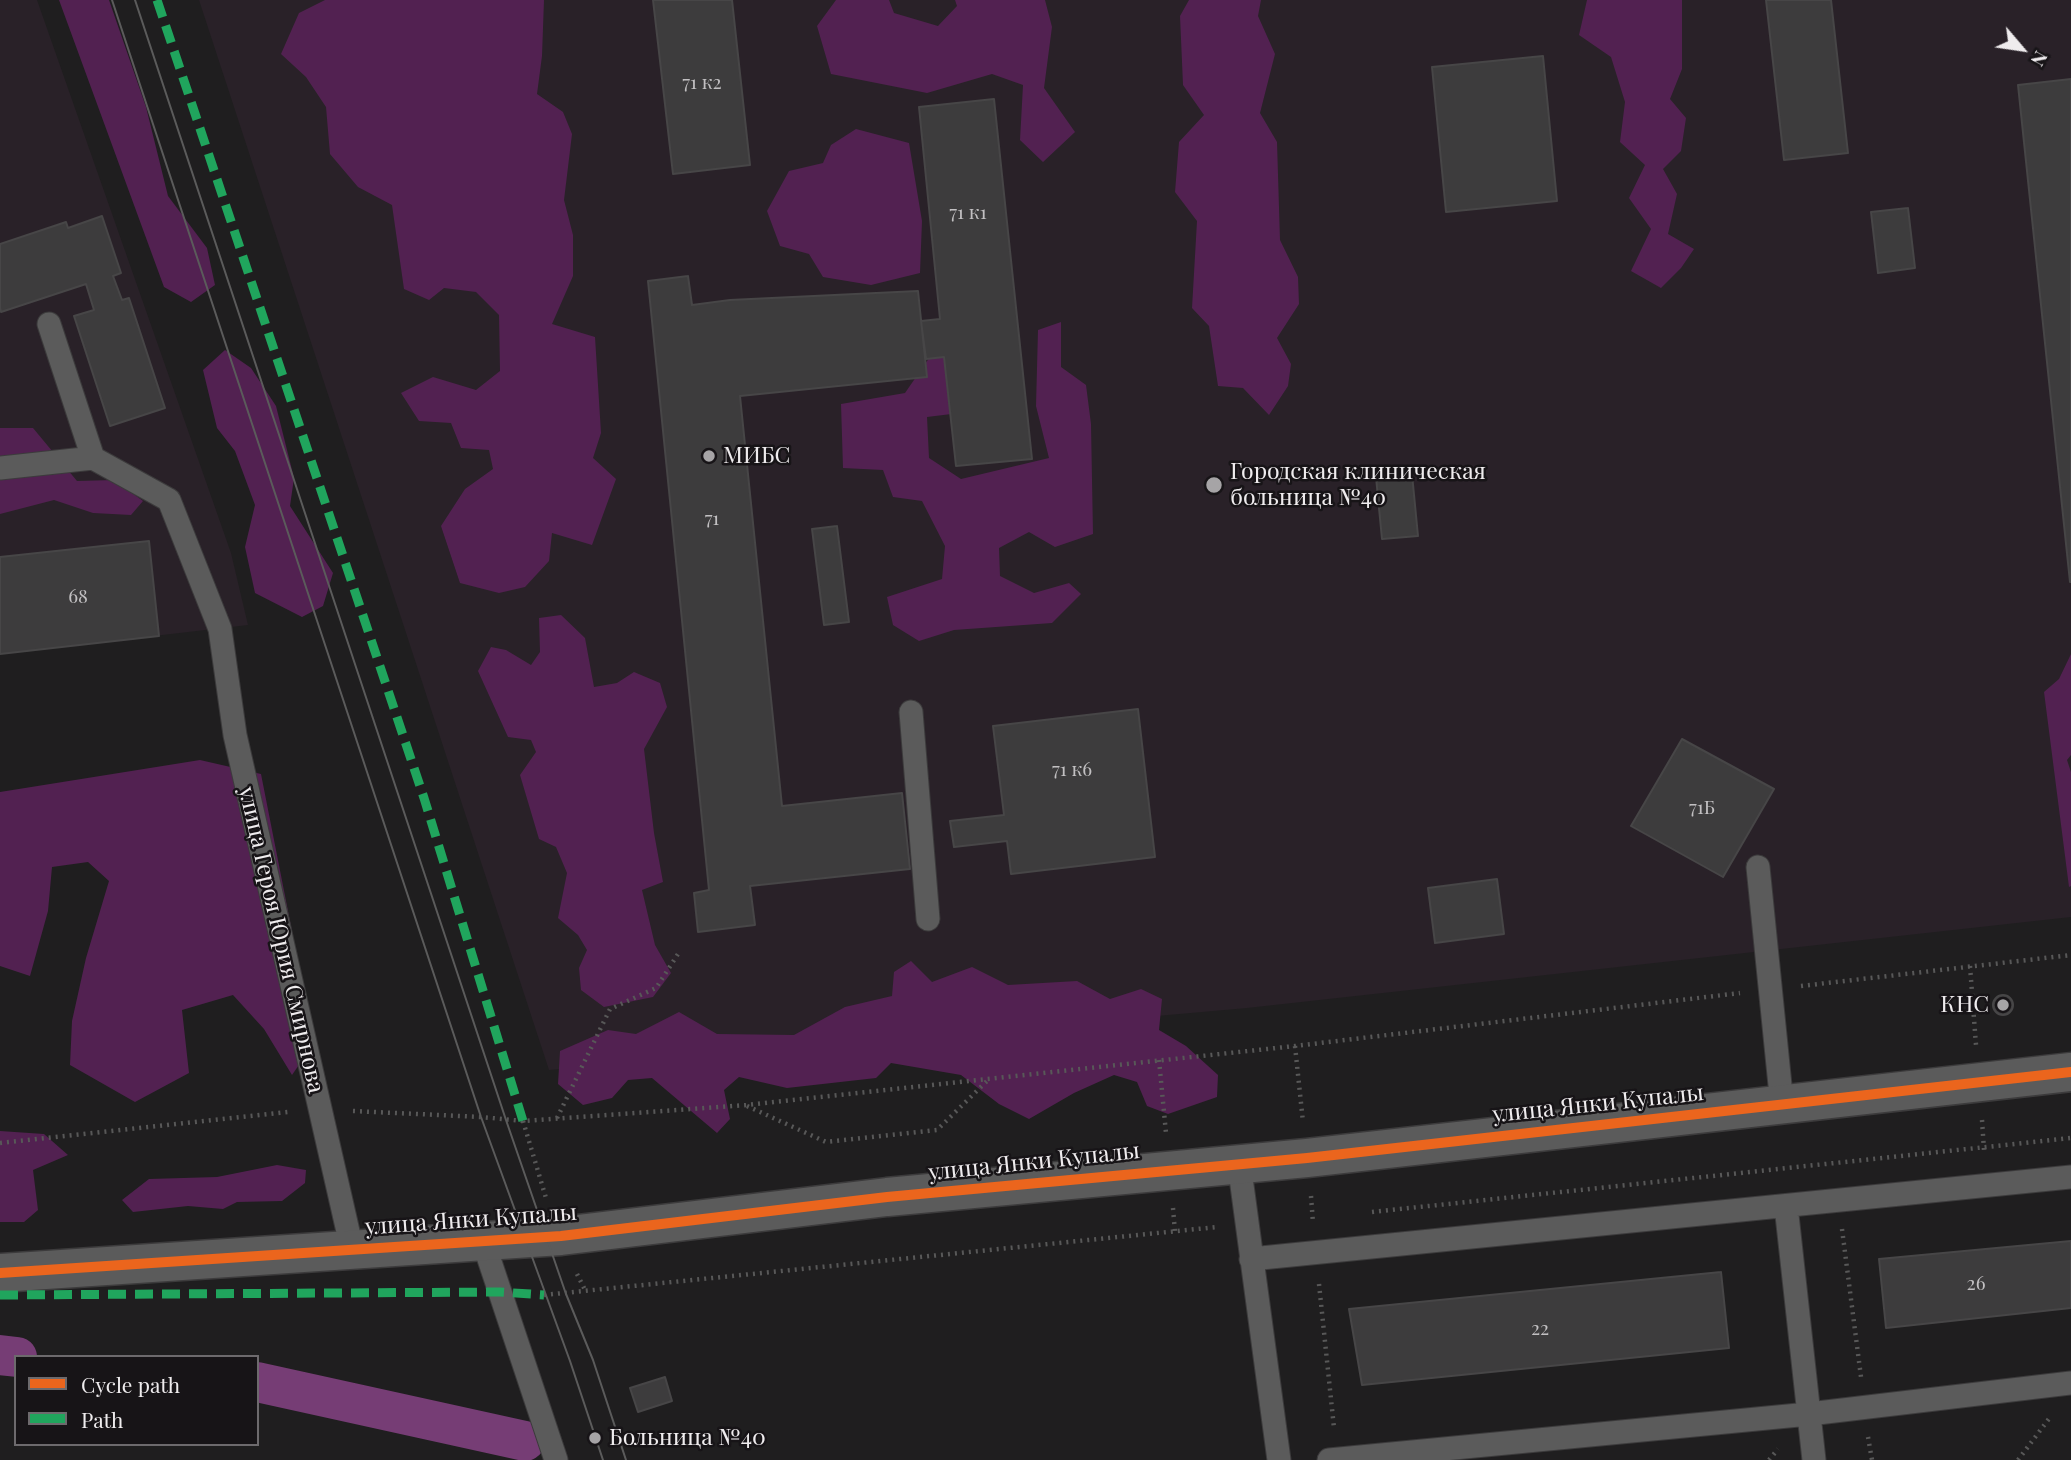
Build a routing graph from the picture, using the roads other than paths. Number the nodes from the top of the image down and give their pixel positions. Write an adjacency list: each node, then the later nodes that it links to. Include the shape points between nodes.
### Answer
1 (49, 324): 2 (lane)
2 (93, 458): 3 (lane); 13 (lane, улица Героя Юрия Смирнова, via 169,500 220,629 235,735)
3 (0, 468)
4 (911, 712): 6 (lane)
5 (1758, 867): 8 (lane)
6 (929, 919)
7 (2071, 1072): 8 (street, улица Янки Купалы)
8 (1782, 1105): 9 (street, улица Янки Купалы)
9 (1239, 1163): 12 (street, улица Янки Купалы); 14 (lane)
10 (2071, 1177): 11 (lane)
11 (1786, 1206): 14 (lane); 17 (lane)
12 (483, 1241): 13 (street, улица Янки Купалы); 18 (lane)
13 (352, 1249): 15 (street, улица Янки Купалы)
14 (1251, 1259): 19 (lane)
15 (0, 1273)
16 (2071, 1383): 17 (lane)
17 (1809, 1414): 20 (lane); 21 (lane)
18 (556, 1460)
19 (1279, 1460)
20 (1329, 1460)
21 (1814, 1460)

